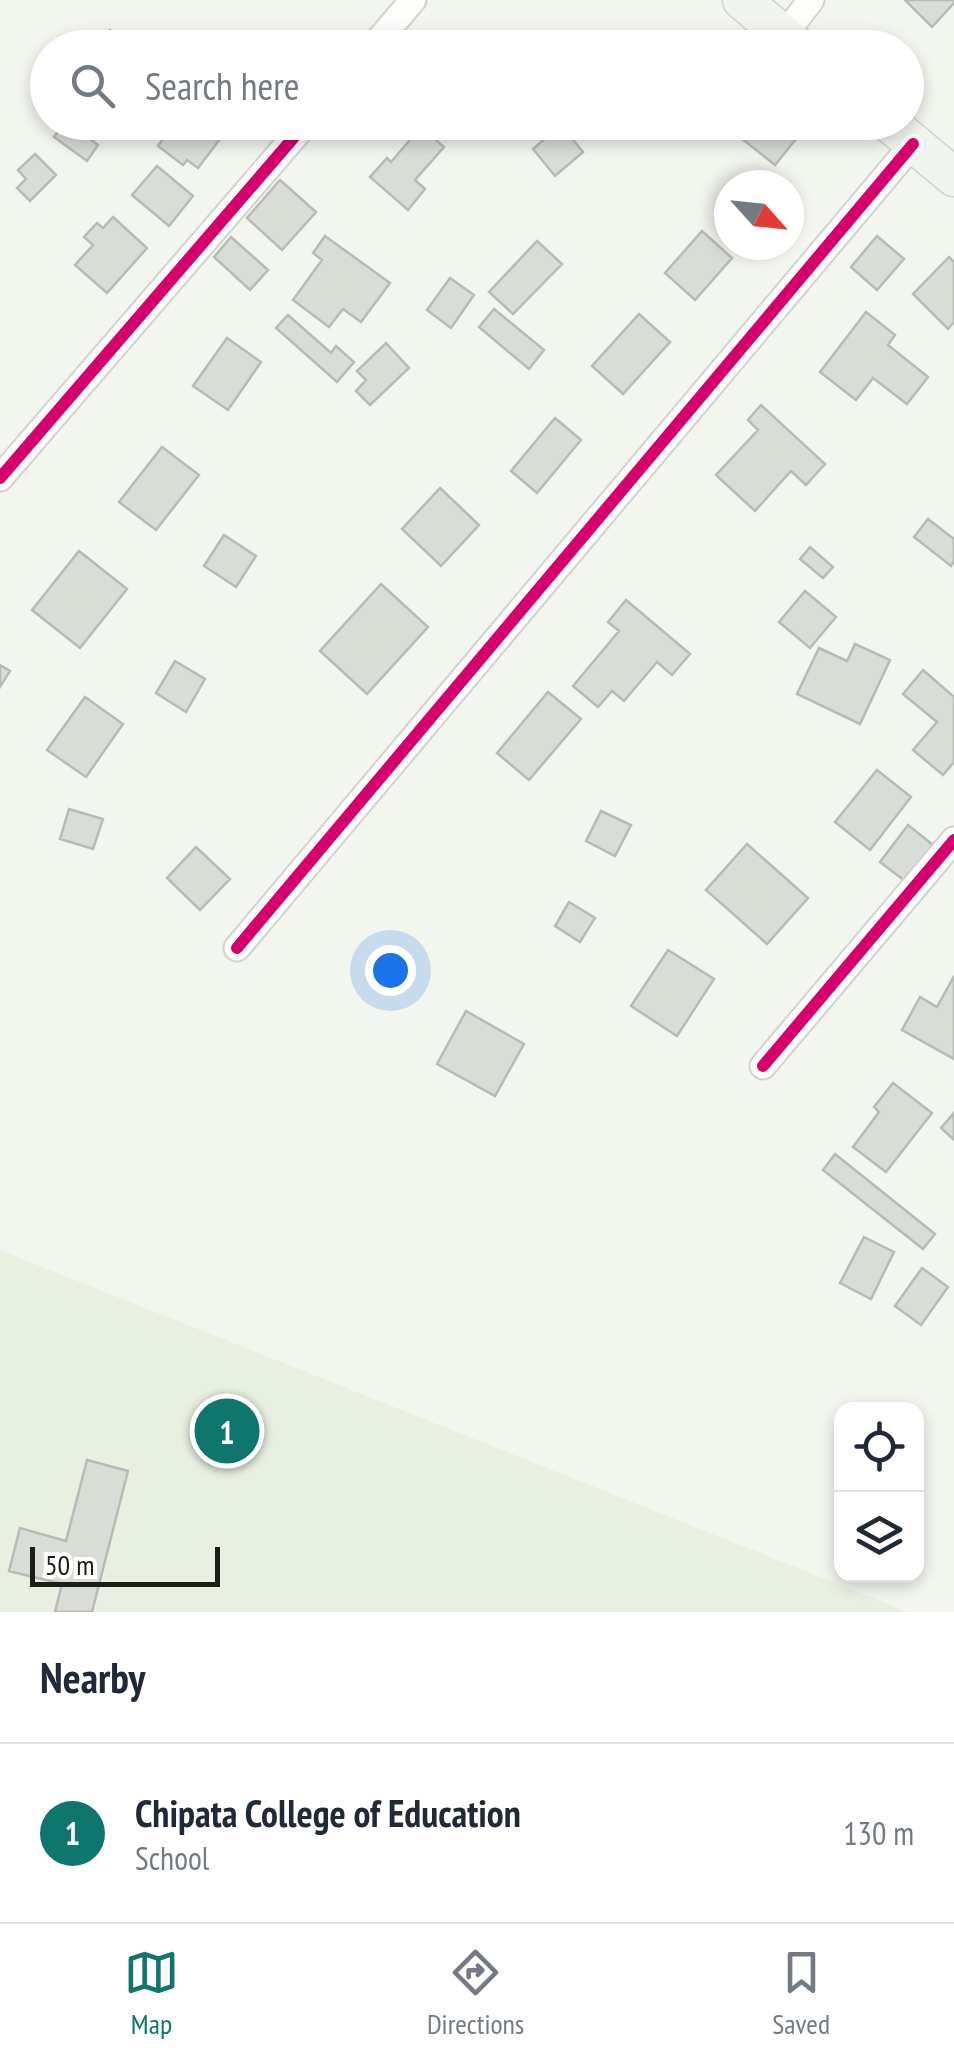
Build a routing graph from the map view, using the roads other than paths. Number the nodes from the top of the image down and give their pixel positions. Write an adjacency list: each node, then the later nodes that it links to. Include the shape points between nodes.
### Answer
1 (413, 0): 4 (street)
2 (742, 0): 5 (street)
3 (812, 0): 6 (street)
4 (387, 30)
5 (778, 30)
6 (797, 30)
7 (291, 140): 11 (street)
8 (895, 140): 13 (street)
9 (909, 140): 10 (street)
10 (954, 177)
11 (0, 478)
12 (954, 840): 14 (street)
13 (237, 948)
14 (763, 1066)

